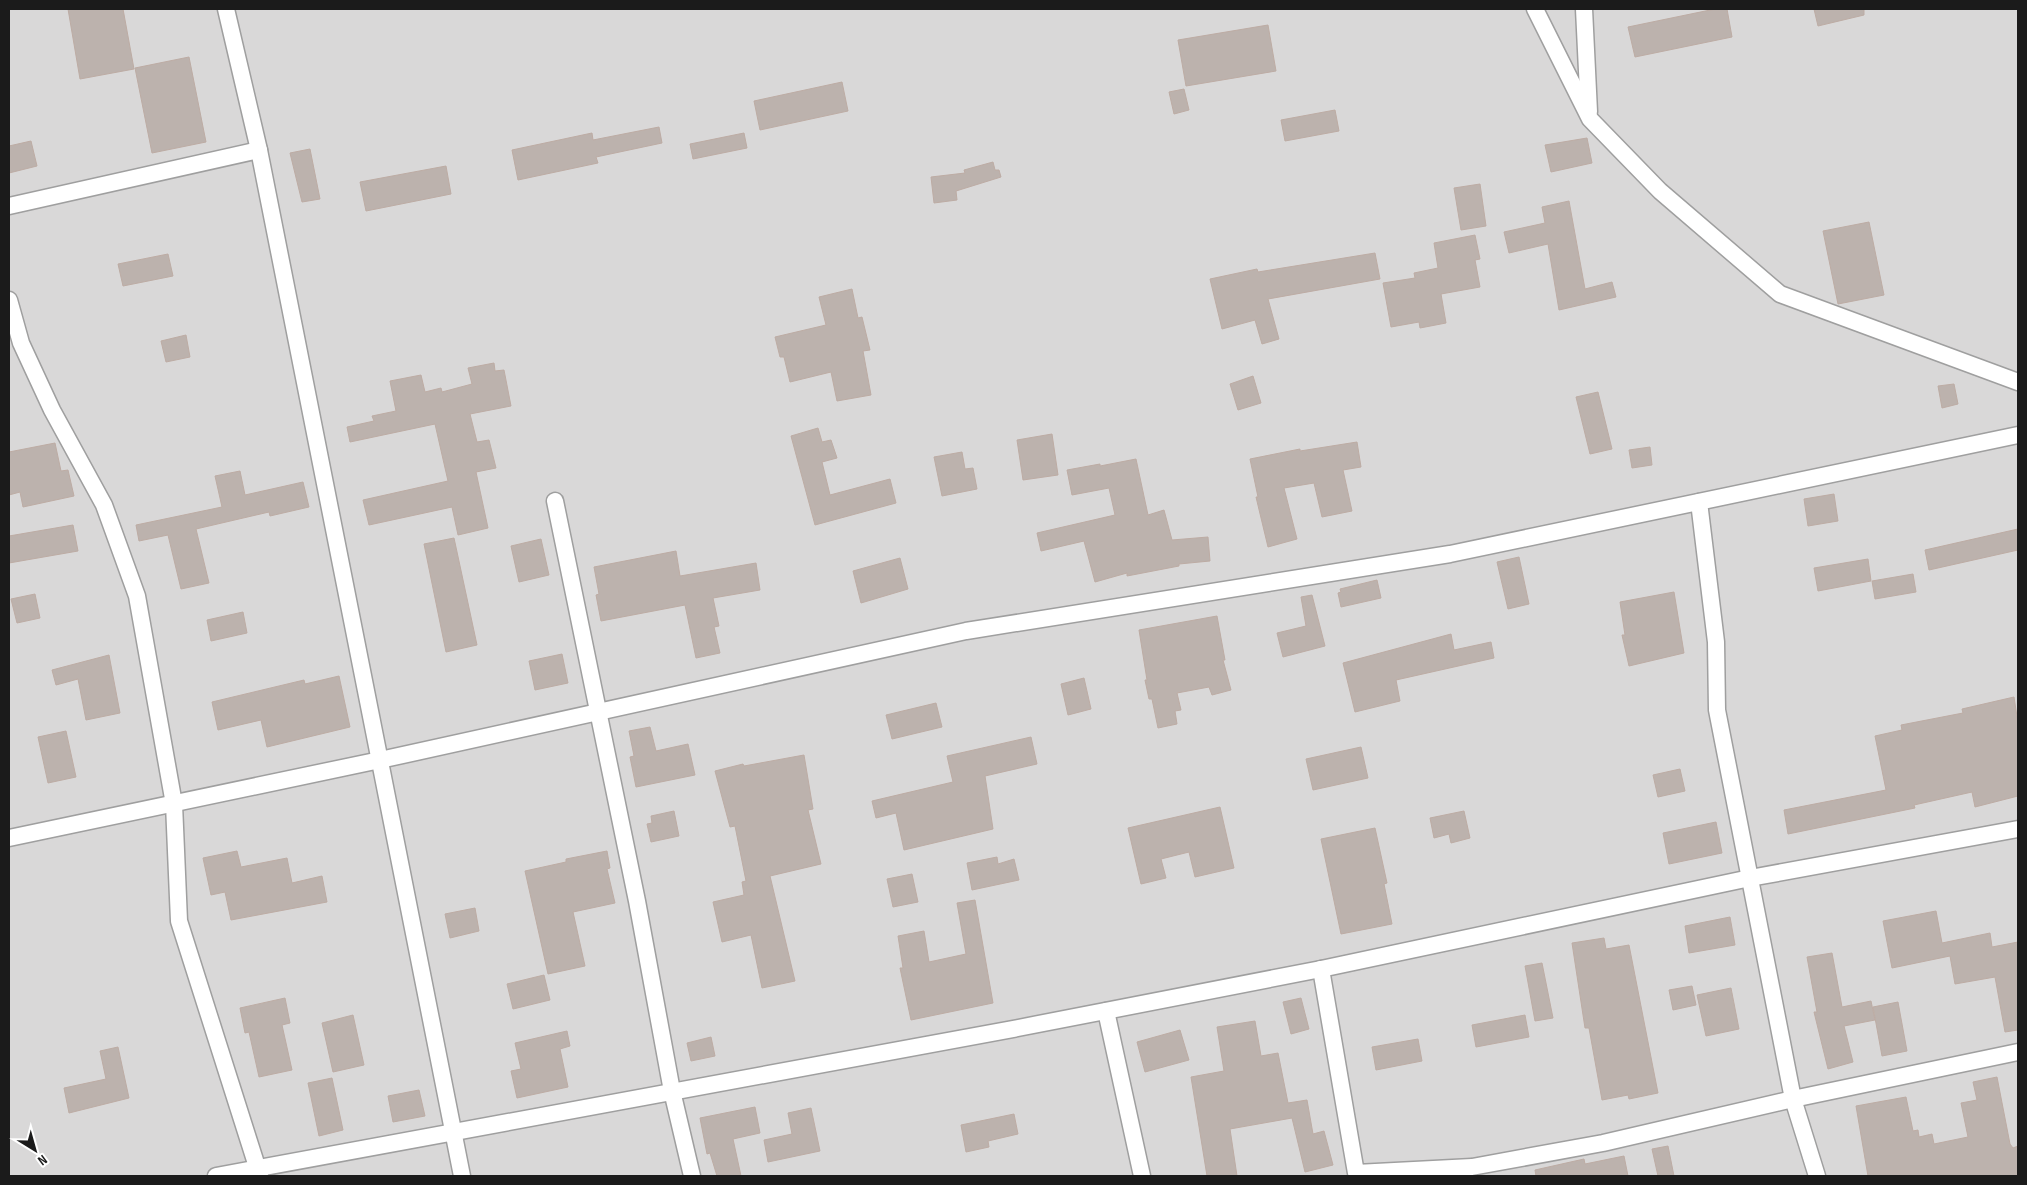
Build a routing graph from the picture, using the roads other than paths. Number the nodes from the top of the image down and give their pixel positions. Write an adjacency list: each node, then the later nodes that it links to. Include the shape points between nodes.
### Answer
1 (226, 9): 5 (street)
2 (1535, 9): 4 (street)
3 (1584, 9): 4 (street)
4 (1590, 119): 8 (street, via 1660,191 1780,294)
5 (259, 150): 6 (street); 13 (street)
6 (9, 206)
7 (9, 300): 14 (street, via 25,351 52,410 104,505 137,596)
8 (2018, 382)
9 (2018, 435): 11 (street)
10 (555, 501): 12 (street)
11 (1699, 502): 12 (street, via 1450,554 966,631); 17 (street, via 1716,642 1717,710)
12 (597, 713): 13 (street); 21 (street, via 637,901)
13 (380, 760): 14 (street); 23 (street)
14 (174, 804): 16 (street); 24 (street, via 179,921)
15 (2018, 829): 17 (street)
16 (9, 838)
17 (1750, 878): 18 (street); 22 (street)
18 (1321, 969): 19 (street); 25 (street)
19 (1106, 1010): 21 (street); 29 (street)
20 (2018, 1052): 22 (street)
21 (672, 1091): 23 (street); 28 (street)
22 (1793, 1099): 25 (street, via 1603,1143 1472,1167); 30 (street)
23 (452, 1132): 24 (street); 27 (street)
24 (259, 1172): 26 (street)
25 (1356, 1175)
26 (216, 1176)
27 (462, 1176)
28 (692, 1176)
29 (1142, 1176)
30 (1817, 1176)

